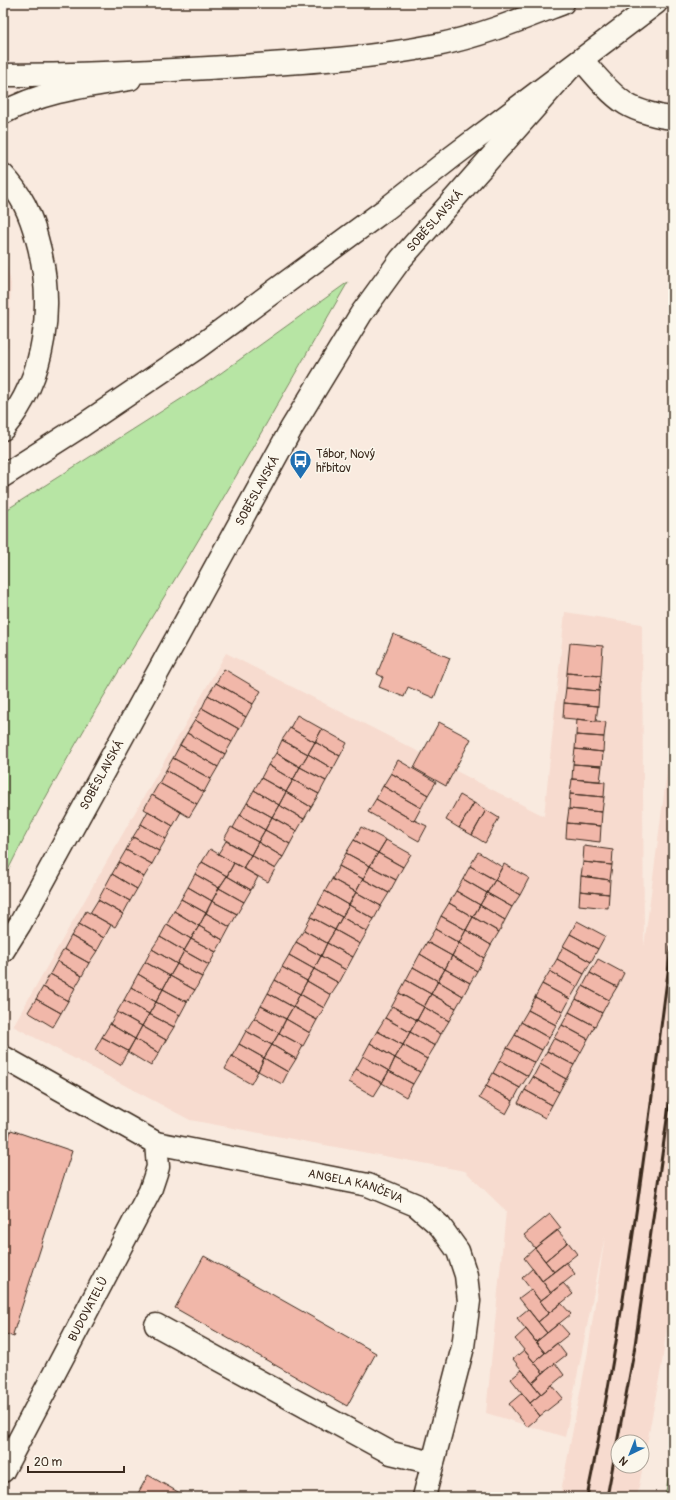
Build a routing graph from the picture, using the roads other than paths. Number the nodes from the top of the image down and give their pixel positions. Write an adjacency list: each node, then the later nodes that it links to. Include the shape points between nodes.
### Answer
1 (563, 3): 4 (main road, via 491,30 438,45 375,55)
2 (656, 3): 3 (main road, SOBĚSLAVSKÁ)
3 (575, 65): 7 (main road, via 597,78 626,104 660,118); 10 (main road, via 386,209 197,348); 11 (main road, SOBĚSLAVSKÁ, via 401,259 361,314 292,429)
4 (189, 69): 5 (main road); 6 (main road, via 74,89 29,101)
5 (3, 75)
6 (3, 113)
7 (673, 118)
8 (3, 175): 9 (main road, via 25,204 34,229 41,254 46,306 45,333 31,382 20,406)
9 (3, 429)
10 (3, 476)
11 (3, 951)
12 (3, 1057): 13 (main road, ANGELA KANČEVA)
13 (156, 1143): 15 (main road, ANGELA KANČEVA, via 368,1185 416,1205 440,1226 458,1251 466,1275 469,1301 463,1347); 16 (main road, BUDOVATELŮ, via 158,1167 150,1191)
14 (156, 1325): 15 (main road, via 391,1453)
15 (433, 1463): 17 (main road, ANGELA KANČEVA)
16 (3, 1471)
17 (424, 1497)

